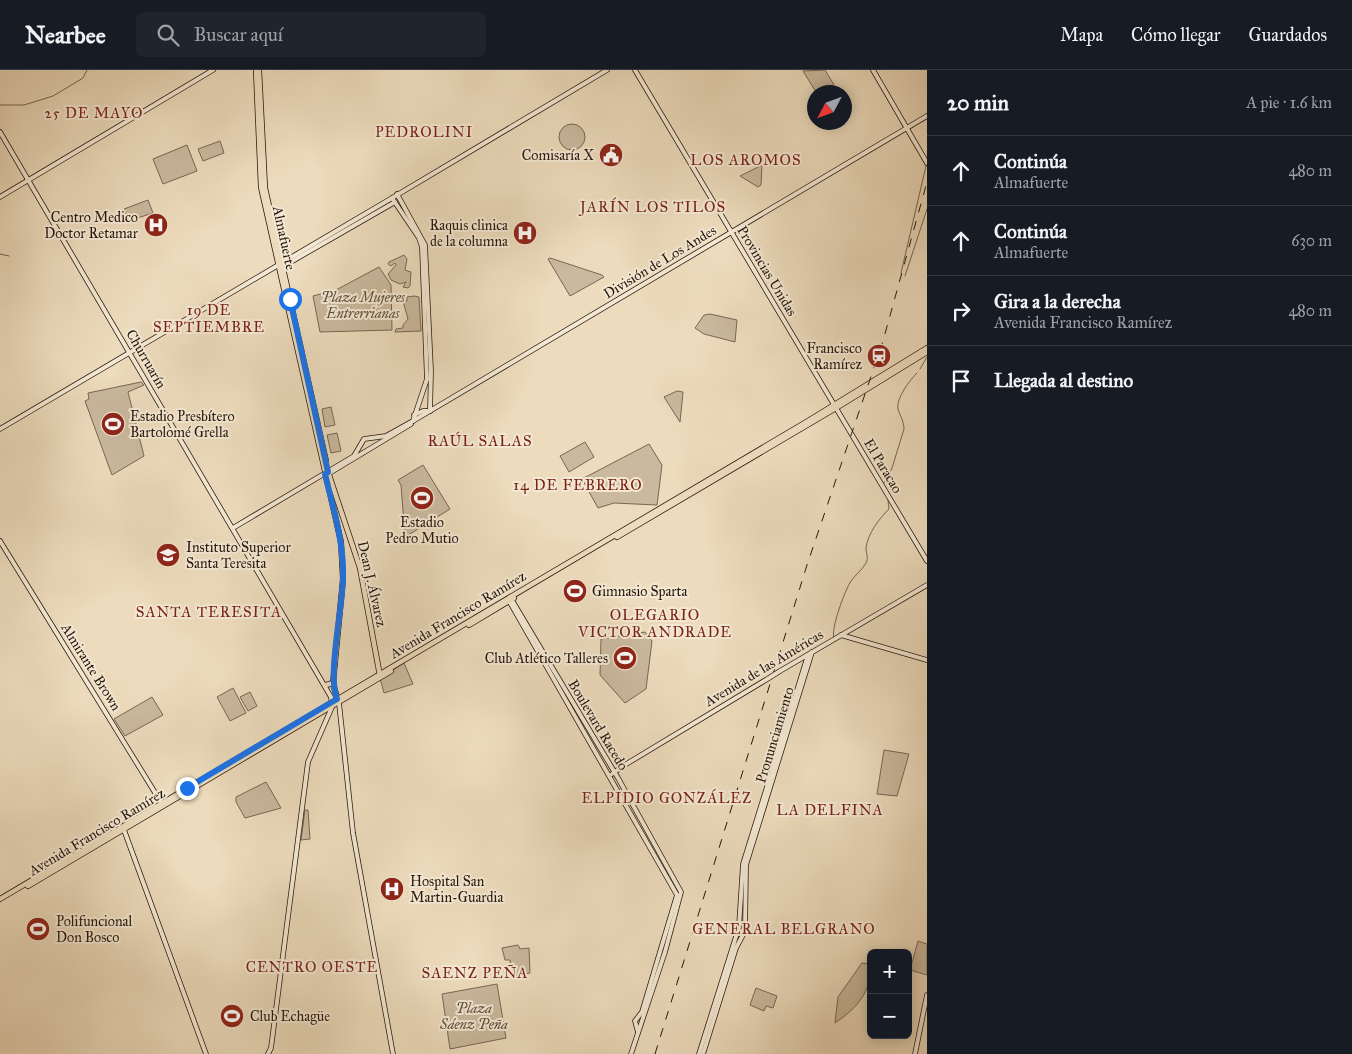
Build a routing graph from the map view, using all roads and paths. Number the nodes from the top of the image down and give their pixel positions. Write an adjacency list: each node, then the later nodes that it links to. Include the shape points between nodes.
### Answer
1 (213, 70): 10 (street)
2 (257, 70): 17 (main road, Almafuerte, via 265,188)
3 (607, 70): 11 (street)
4 (635, 70): 16 (street, Provincias Unidas)
5 (873, 70): 7 (street)
6 (927, 116): 7 (street, División de Los Andes)
7 (907, 128): 9 (street); 16 (street, División de Los Andes)
8 (0, 132): 10 (street, Churruarín)
9 (927, 163)
10 (28, 180): 12 (street); 19 (street, Churruarín)
11 (397, 194): 13 (street); 14 (street)
12 (0, 197)
13 (392, 198): 15 (street); 17 (street)
14 (401, 200): 15 (street); 21 (street, via 425,243 432,380)
15 (396, 203): 17 (street); 22 (street, via 422,247 428,379)
16 (731, 232): 20 (street, Provincias Unidas); 21 (street, División de Los Andes)
17 (281, 264): 19 (street); 25 (main road, Almafuerte)
18 (927, 350): 20 (main road, Avenida Francisco Ramírez)
19 (130, 353): 24 (street); 26 (street, Churruarín)
20 (835, 407): 28 (street, El Paracao); 30 (main road, Avenida Francisco Ramírez)
21 (430, 411): 22 (street, División de Los Andes, via 423,410); 23 (street, División de Los Andes)
22 (414, 415): 23 (street)
23 (413, 421): 25 (street, División de Los Andes); 25 (street, División de Los Andes, via 386,436 364,439 356,454)
24 (0, 429)
25 (327, 473): 26 (street); 36 (main road, Dean J. Álvarez, via 360,568); 37 (main road, Almafuerte, via 340,536 343,575)
26 (233, 528): 38 (street, Churruarín)
27 (0, 541): 43 (street, Almirante Brown)
28 (927, 561)
29 (927, 585): 31 (street, Avenida de las Américas)
30 (509, 599): 36 (main road, Avenida Francisco Ramírez); 41 (street, Boulevard Racedo)
31 (841, 635): 32 (street, Avenida de las Américas); 34 (street)
32 (810, 654): 33 (street, Avenida de las Américas); 35 (street, Pronunciamiento); 53 (street, Pronunciamiento, via 746,865 745,931 736,948)
33 (800, 659): 35 (street); 42 (street, Avenida de las Américas, bridge)
34 (927, 660)
35 (804, 666): 53 (street, Pronunciamiento, via 743,864 739,927)
36 (380, 676): 39 (main road, Avenida Francisco Ramírez)
37 (333, 683): 38 (main road); 39 (main road, Almafuerte)
38 (326, 685): 40 (street, Churruarín)
39 (338, 701): 40 (main road, Avenida Francisco Ramírez); 51 (street, via 353,833)
40 (332, 705): 43 (main road, Avenida Francisco Ramírez); 50 (street, via 308,762)
41 (608, 768): 42 (street); 42 (street, Boulevard Racedo)
42 (614, 773): 47 (street, Boulevard Racedo, via 677,894)
43 (162, 804): 44 (main road, Avenida Francisco Ramírez); 45 (main road, Avenida Francisco Ramírez)
44 (124, 830): 45 (main road, Avenida Francisco Ramírez); 49 (street)
45 (0, 901)
46 (927, 995): 54 (street)
47 (640, 1022): 48 (street, Boulevard Racedo); 48 (street, via 636,1025)
48 (638, 1033): 52 (street, Boulevard Racedo)
49 (206, 1054)
50 (268, 1054)
51 (393, 1054)
52 (631, 1054)
53 (701, 1054)
54 (915, 1054)

